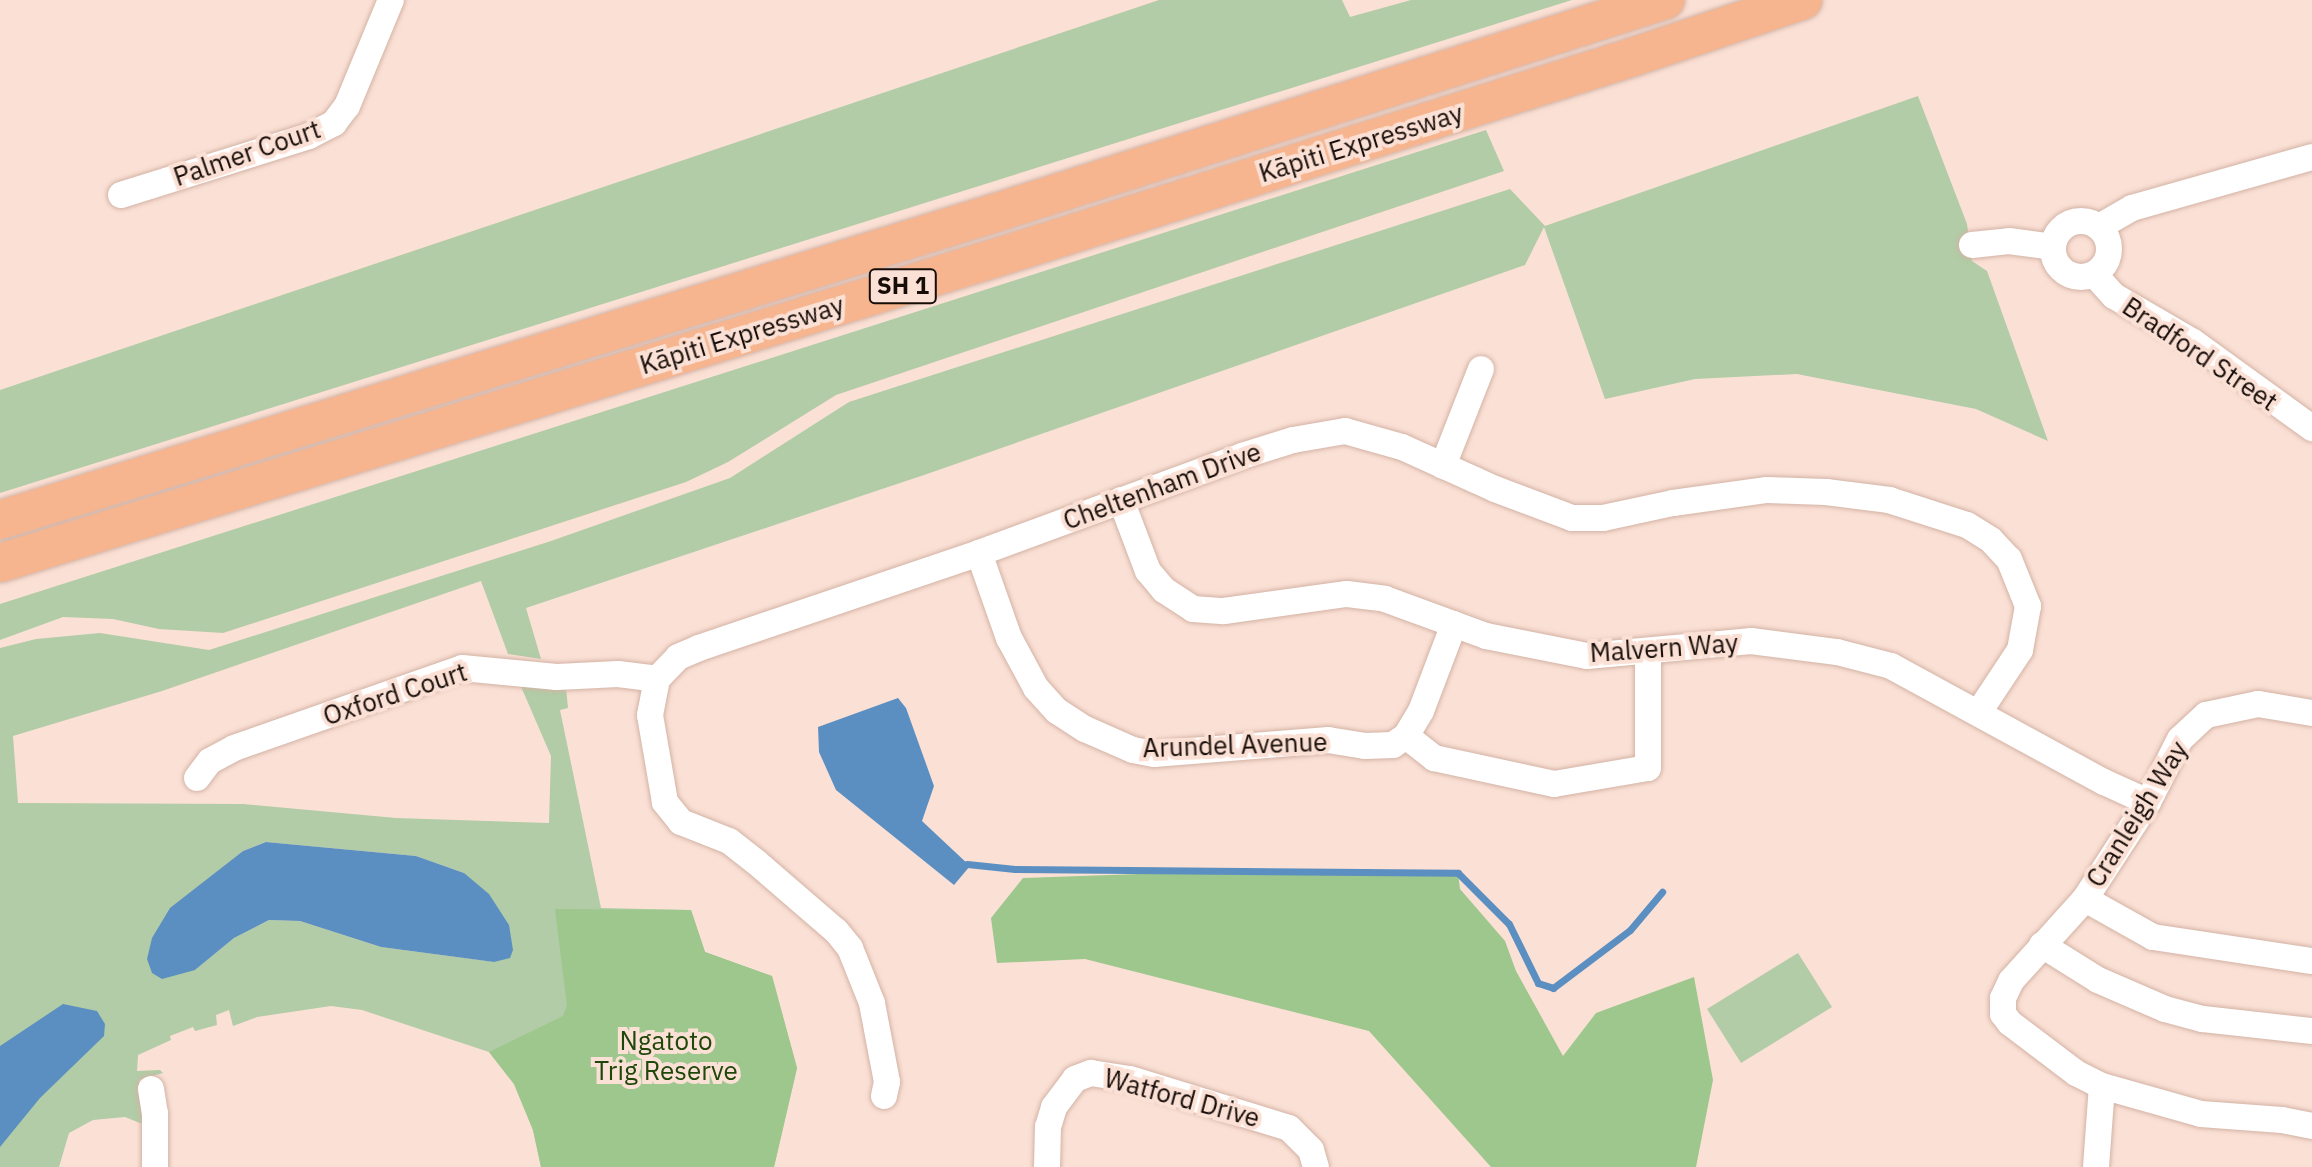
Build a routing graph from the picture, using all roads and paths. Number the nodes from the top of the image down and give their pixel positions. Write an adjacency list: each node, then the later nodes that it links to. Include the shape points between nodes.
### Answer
1 (391, 0): 5 (street, Palmer Court, via 347,106 334,123 309,136)
2 (1665, 0): 14 (highway, Kāpiti Expressway / SH 1)
3 (1803, 0): 16 (highway, Kāpiti Expressway / SH 1, via 1020,250)
4 (2312, 157): 6 (street, via 2132,208)
5 (121, 195)
6 (2099, 227): 8 (street, via 2072,223); 9 (street, via 2109,249)
7 (1972, 245): 8 (street, via 2009,241)
8 (2053, 247): 9 (street, Bradford Street, via 2066,272)
9 (2094, 274): 11 (street, Bradford Street, via 2114,296 2193,342)
10 (1481, 369): 12 (street)
11 (2312, 428)
12 (1443, 466): 13 (street, Cheltenham Drive, via 1402,447 1345,431 1267,448); 20 (street, Cheltenham Drive, via 1572,518 1603,518 1767,490 1889,500 1967,525 2009,559 2028,606 2020,650)
13 (1121, 500): 15 (street, Cheltenham Drive); 17 (street, Malvern Way, via 1148,571 1164,590 1193,609 1224,611 1347,594 1385,599)
14 (0, 520)
15 (979, 553): 19 (street, Cheltenham Drive, via 688,652); 22 (street, Arundel Avenue, via 1009,638 1036,688 1057,711 1085,729 1133,750 1182,753 1328,740 1393,745)
16 (0, 563)
17 (1454, 624): 18 (street, Malvern Way, via 1587,656); 22 (street)
18 (1648, 651): 20 (street, Malvern Way, via 1751,641 1837,652 1891,666); 22 (street, via 1648,768 1554,784 1434,758)
19 (657, 679): 23 (street, Oxford Court, via 462,668 234,748 210,761); 31 (street, via 650,715 665,802 681,822 729,841 756,862 850,948 872,1003 887,1082)
20 (1979, 712): 24 (street, Malvern Way)
21 (2312, 713): 24 (street, Cranleigh Way, via 2258,704 2206,715 2180,739)
22 (1406, 736)
23 (197, 778)
24 (2148, 802): 25 (street, Cranleigh Way)
25 (2085, 899): 26 (street, Cranleigh Way); 27 (street, via 2153,937)
26 (2042, 945): 28 (street, via 2098,980 2165,1009 2203,1019); 29 (street, Cranleigh Way, via 2011,981 2003,1014 2076,1073)
27 (2312, 961)
28 (2312, 1031)
29 (2102, 1086): 32 (street, via 2201,1114); 36 (street)
30 (151, 1089): 33 (street)
31 (884, 1096)
32 (2312, 1126)
33 (155, 1167)
34 (1047, 1167): 35 (street, Watford Drive, via 1054,1107 1075,1079 1091,1073 1143,1083 1289,1128 1311,1150)
35 (1316, 1167)
36 (2096, 1167)

